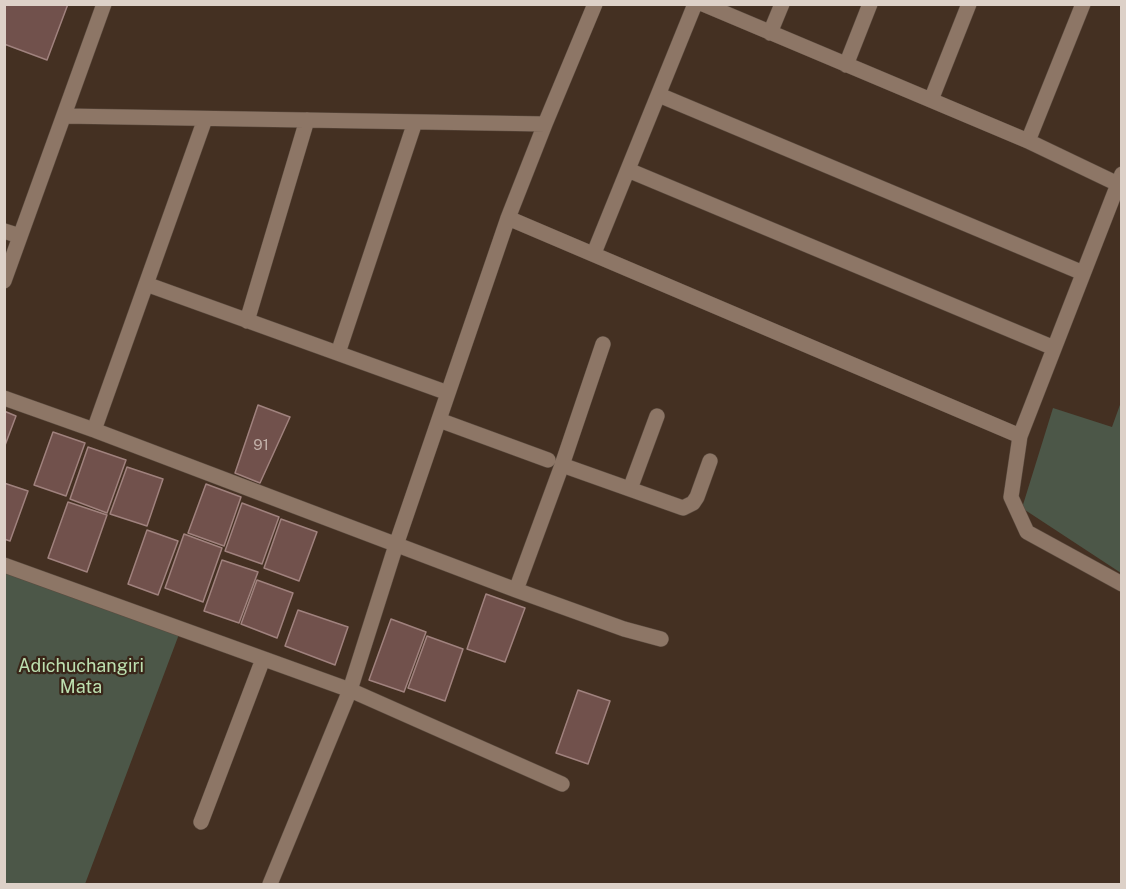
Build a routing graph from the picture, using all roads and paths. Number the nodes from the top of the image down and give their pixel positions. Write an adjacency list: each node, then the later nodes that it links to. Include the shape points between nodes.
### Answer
1 (104, 4): 13 (street)
2 (595, 4): 17 (street)
3 (695, 4): 11 (street)
4 (703, 4): 9 (street)
5 (782, 4): 9 (street)
6 (870, 4): 10 (street)
7 (969, 4): 12 (street)
8 (1083, 4): 18 (street)
9 (770, 33): 10 (street)
10 (846, 65): 12 (street)
11 (659, 95): 19 (street); 25 (street)
12 (931, 100): 18 (street)
13 (64, 116): 14 (street); 23 (street)
14 (205, 118): 15 (street); 27 (street)
15 (308, 120): 16 (street); 28 (street)
16 (415, 122): 17 (street); 31 (street)
17 (545, 124): 21 (street)
18 (1028, 141): 20 (street)
19 (628, 170): 24 (street); 30 (street)
20 (1120, 181): 25 (street)
21 (508, 218): 24 (street); 32 (street)
22 (4, 231): 23 (street)
23 (20, 236): 26 (street)
24 (594, 254): 37 (street)
25 (1083, 273): 30 (street)
26 (4, 281)
27 (146, 284): 28 (street); 36 (street)
28 (247, 321): 31 (street)
29 (603, 344): 39 (street)
30 (1054, 348): 37 (street)
31 (338, 353): 32 (street)
32 (448, 393): 35 (street)
33 (4, 398): 36 (street)
34 (657, 416): 40 (street)
35 (439, 420): 39 (street); 41 (street)
36 (94, 430): 41 (street)
37 (1020, 436): 43 (street, via 1011,497 1027,532)
38 (710, 461): 40 (street, via 697,497 683,508)
39 (555, 462): 40 (street); 44 (street)
40 (630, 489)
41 (396, 545): 44 (street); 47 (street)
42 (4, 565): 46 (street)
43 (1122, 584)
44 (516, 590): 45 (street)
45 (661, 639)
46 (263, 659): 47 (street); 49 (street)
47 (350, 690): 48 (street); 50 (street)
48 (562, 784)
49 (201, 822)
50 (270, 885)

